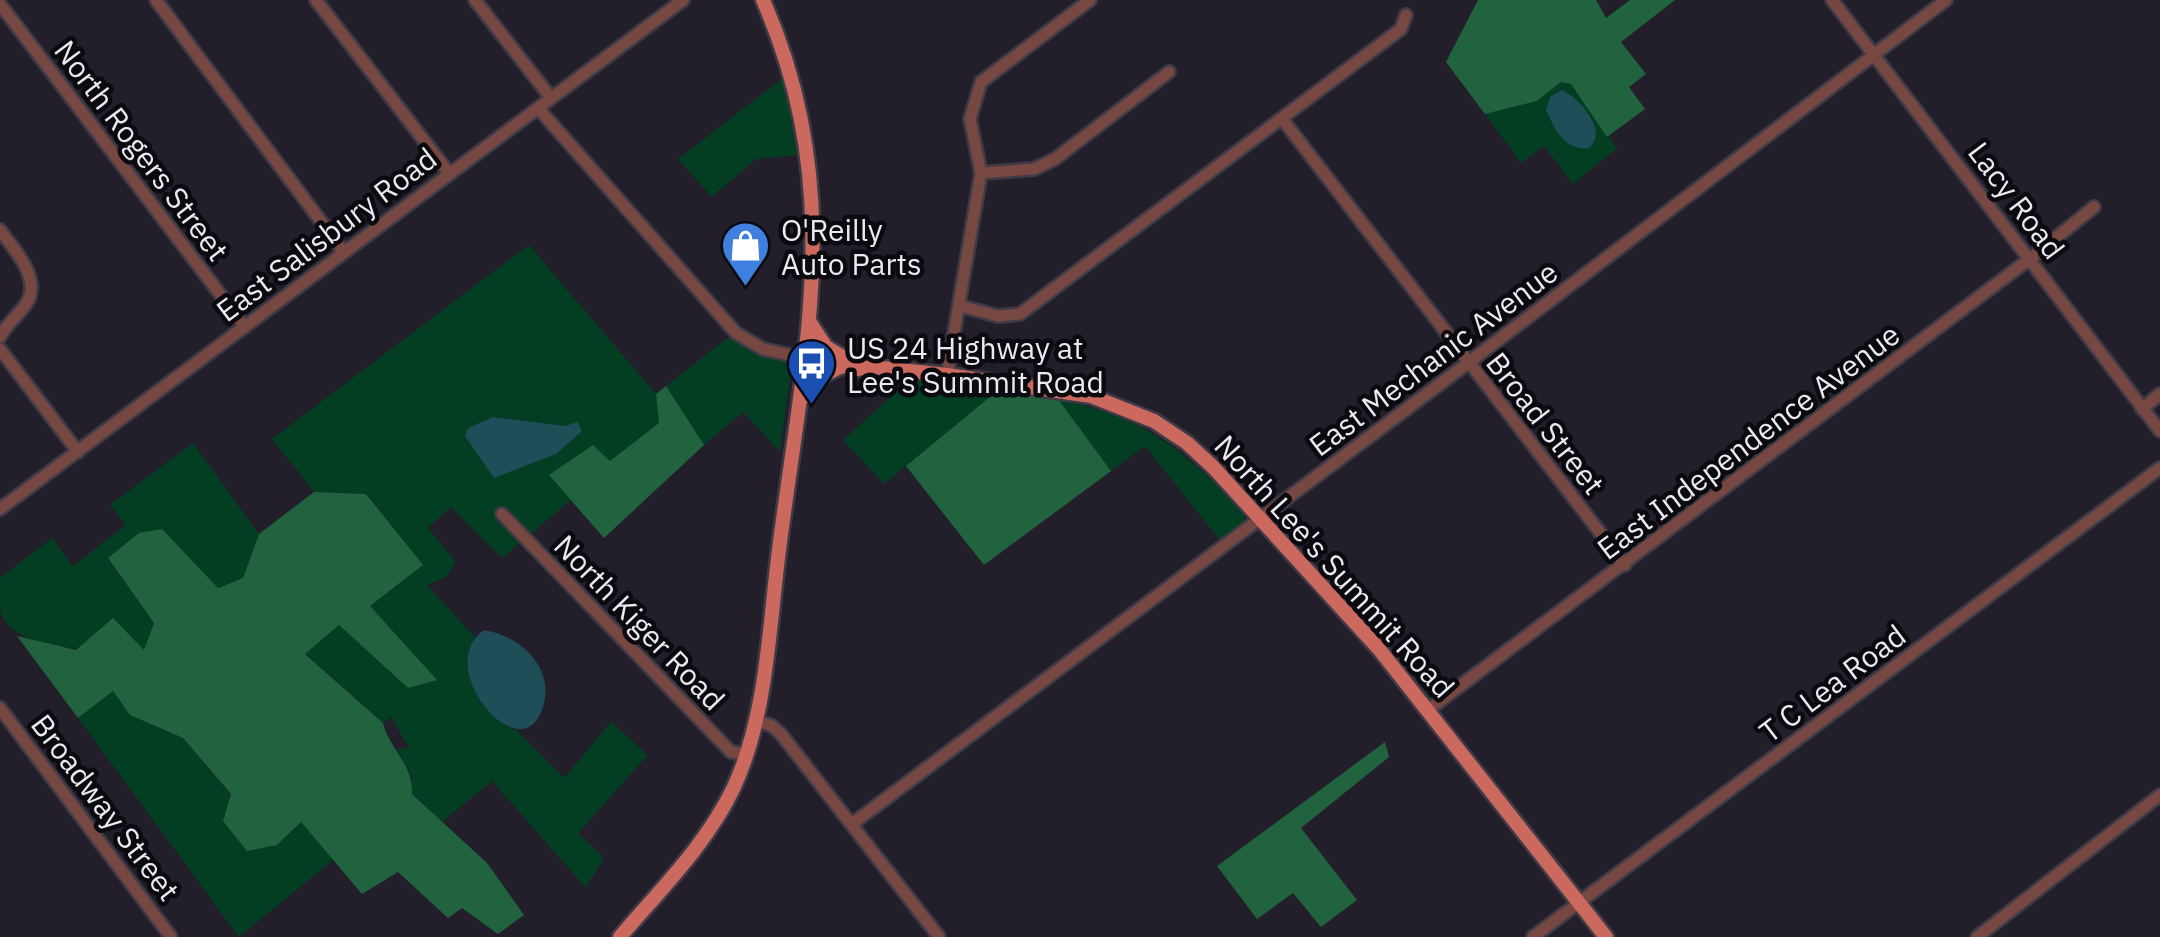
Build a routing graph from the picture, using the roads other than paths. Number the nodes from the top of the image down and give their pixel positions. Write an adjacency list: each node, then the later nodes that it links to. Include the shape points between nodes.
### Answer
1 (156, 0): 20 (street)
2 (316, 0): 16 (street)
3 (475, 0): 13 (street)
4 (683, 0): 13 (street, East Salisbury Road)
5 (763, 0): 23 (main road, via 796,88 808,147 815,240)
6 (1090, 0): 17 (street, via 981,82 970,119)
7 (1832, 0): 11 (street, Lacy Road)
8 (1946, 0): 11 (street, East Mechanic Avenue)
9 (0, 4): 24 (street, North Rogers Street)
10 (1406, 16): 15 (street, via 1401,29)
11 (1875, 56): 21 (street, Lacy Road); 29 (street, East Mechanic Avenue)
12 (1169, 72): 17 (street, via 1055,160 1034,169)
13 (551, 98): 14 (street, East Salisbury Road)
14 (538, 108): 16 (street, East Salisbury Road); 27 (street, via 736,333 763,349)
15 (1283, 120): 22 (street, via 1020,314); 29 (street, Broad Street)
16 (449, 173): 20 (street, East Salisbury Road)
17 (981, 173): 22 (street)
18 (2094, 207): 21 (street, East Independence Avenue)
19 (0, 230): 25 (street, via 32,286 26,305)
20 (344, 251): 24 (street, East Salisbury Road)
21 (2031, 258): 33 (street, Lacy Road); 40 (street, East Independence Avenue)
22 (960, 306): 30 (street)
23 (808, 320): 27 (main road); 28 (main road)
24 (245, 327): 35 (street, East Salisbury Road)
25 (0, 337)
26 (0, 349): 35 (street)
27 (804, 358): 28 (main road, North Lee's Summit Road); 32 (main road)
28 (845, 363): 30 (main road, North Lee's Summit Road); 32 (main road, via 816,378)
29 (1468, 363): 39 (street, East Mechanic Avenue); 40 (street, Broad Street)
30 (947, 375): 39 (main road, North Lee's Summit Road, via 1118,404 1187,443)
31 (2160, 394): 33 (street)
32 (798, 403): 43 (main road)
33 (2142, 408): 34 (street, Lacy Road)
34 (2160, 432)
35 (78, 452): 37 (street, East Salisbury Road)
36 (2160, 468): 47 (street, T C Lea Road)
37 (0, 509)
38 (502, 514): 44 (street, North Kiger Road, via 731,752)
39 (1261, 519): 42 (main road, North Lee's Summit Road); 46 (street, East Mechanic Avenue)
40 (1625, 565): 42 (street, East Independence Avenue)
41 (0, 708): 48 (street, Broadway Street)
42 (1428, 710): 47 (main road, North Lee's Summit Road)
43 (756, 720): 44 (main road); 46 (street, North Kiger Road, via 781,734)
44 (746, 754): 49 (main road, via 710,828)
45 (2160, 795): 53 (street)
46 (852, 824): 50 (street, North Kiger Road)
47 (1578, 904): 51 (street, T C Lea Road); 52 (main road, North Lee's Summit Road)
48 (171, 937)
49 (620, 937)
50 (939, 937)
51 (1533, 937)
52 (1606, 937)
53 (1977, 937)

